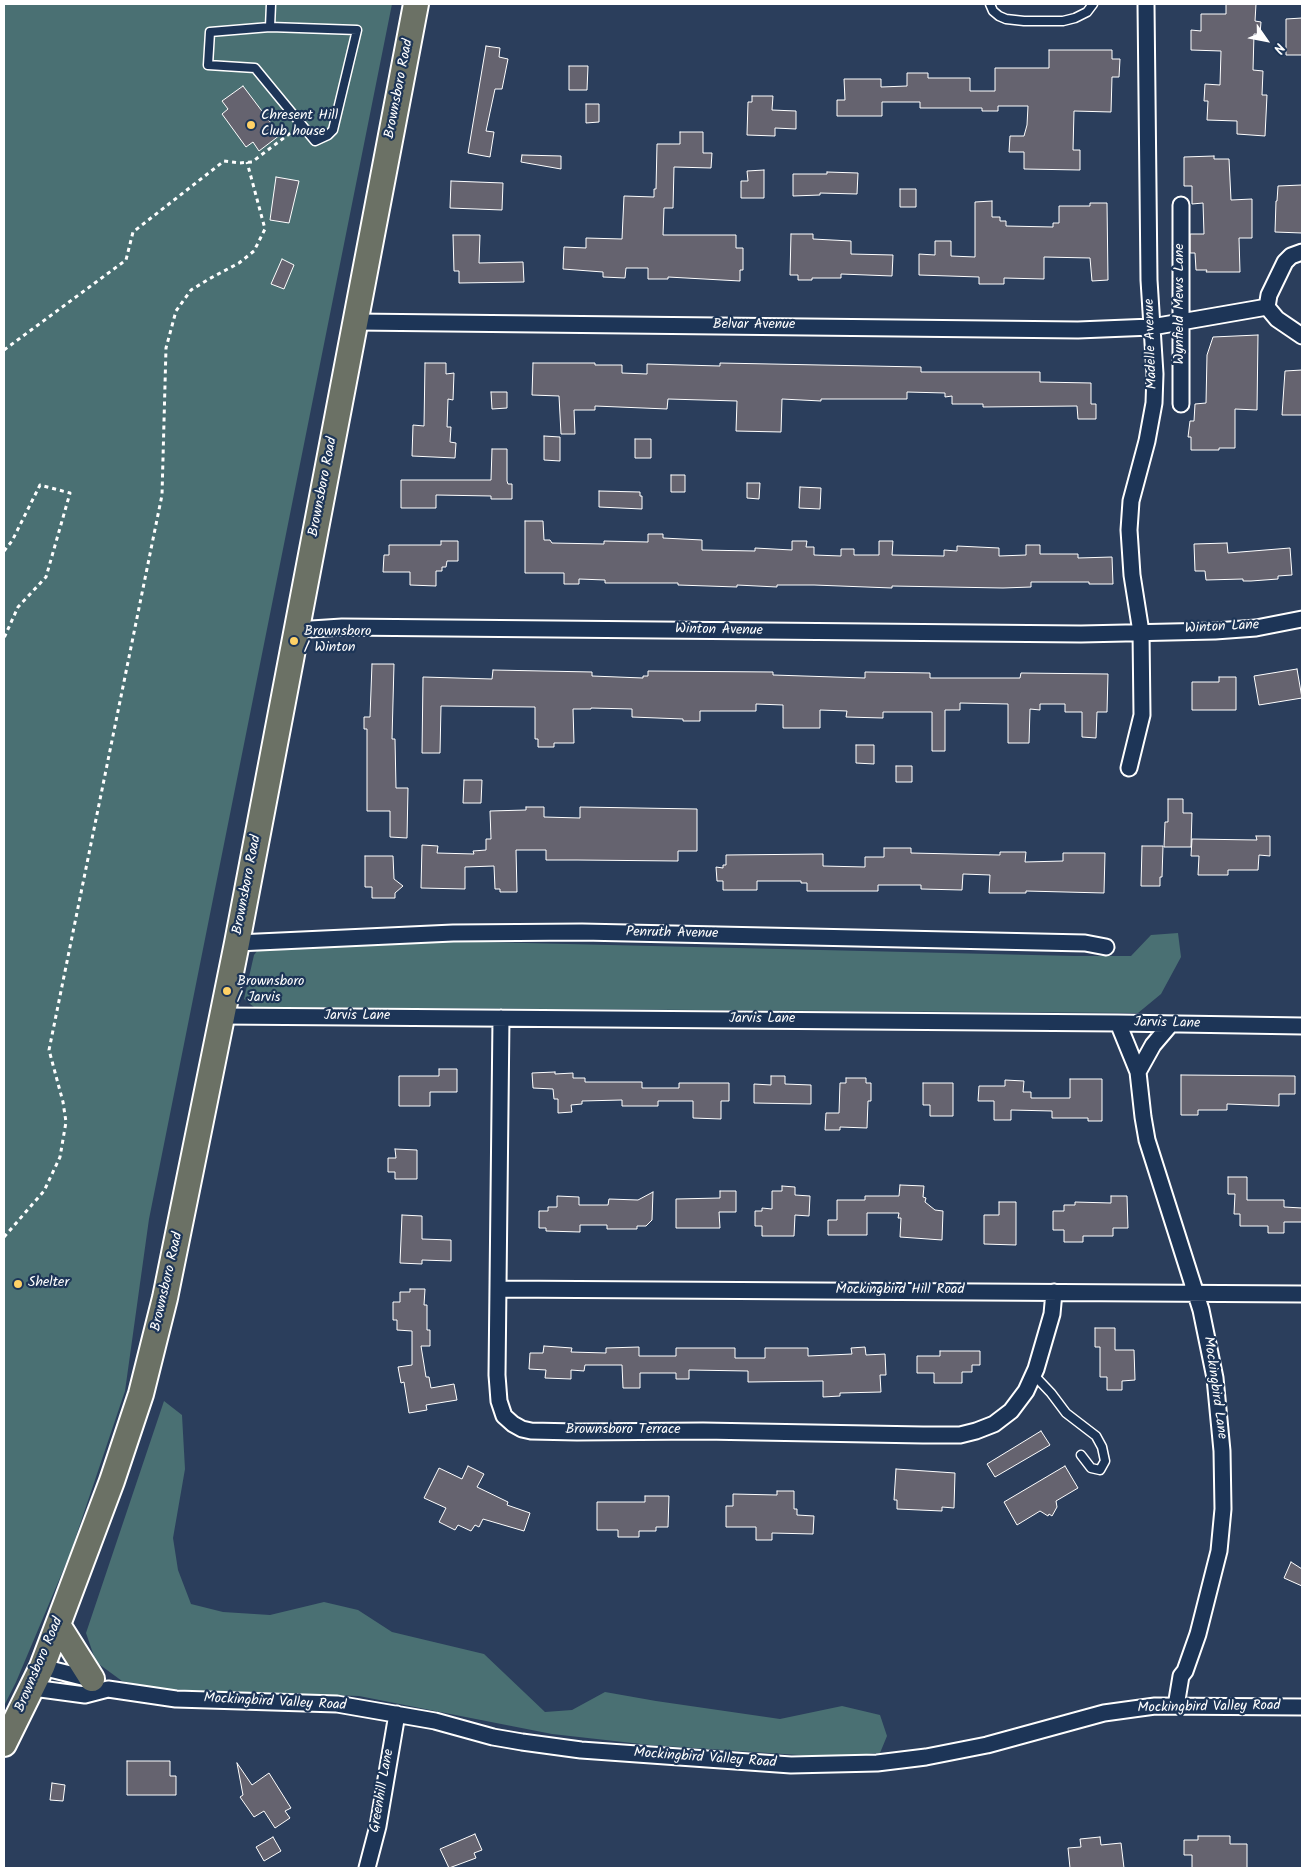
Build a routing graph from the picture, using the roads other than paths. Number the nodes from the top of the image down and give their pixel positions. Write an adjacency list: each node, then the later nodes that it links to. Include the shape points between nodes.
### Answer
1 (271, 4): 6 (lane)
2 (416, 4): 10 (main road, Brownsboro Road)
3 (990, 4): 4 (lane, via 999,16 1024,21 1075,18 1087,12)
4 (1093, 4)
5 (1146, 4): 12 (street, Madelle Avenue)
6 (270, 27): 6 (lane, via 357,30 333,130 328,135 315,141 255,68 208,65 210,32)
7 (1181, 205): 11 (street, Wynfield Mews Lane)
8 (1302, 252): 9 (street, via 1285,262 1269,295)
9 (1267, 307): 11 (street, Belvar Avenue); 13 (street, via 1277,319)
10 (356, 322): 12 (street, Belvar Avenue, via 1078,330); 16 (main road, Brownsboro Road)
11 (1181, 322): 12 (street, Belvar Avenue); 14 (street, Wynfield Mews Lane)
12 (1152, 327): 17 (street, Madelle Avenue, via 1154,403 1131,502 1129,530)
13 (1302, 336)
14 (1181, 404)
15 (1302, 619): 17 (street, Winton Lane, via 1240,629)
16 (296, 630): 17 (street, Winton Avenue, via 352,627); 19 (main road, Brownsboro Road)
17 (1141, 632): 18 (street, Madelle Avenue, via 1142,715)
18 (1130, 768)
19 (237, 943): 20 (street, Penruth Avenue, via 453,933 582,932 1085,943); 21 (main road, Brownsboro Road)
20 (1106, 947)
21 (222, 1016): 22 (street, Jarvis Lane); 33 (main road, Brownsboro Road, via 179,1238 141,1394)
22 (501, 1018): 23 (street, Jarvis Lane); 27 (street, Brownsboro Terrace)
23 (1118, 1023): 24 (street, Jarvis Lane); 26 (street, Mockingbird Lane)
24 (1170, 1025): 25 (street, Jarvis Lane); 26 (street, via 1153,1045)
25 (1302, 1026)
26 (1138, 1072): 29 (street, Mockingbird Lane, via 1147,1140)
27 (498, 1289): 28 (street, Mockingbird Hill Road); 31 (street, Brownsboro Terrace, via 499,1401 504,1416 513,1424 531,1431 960,1434 976,1432 994,1424 1026,1391)
28 (1054, 1292): 29 (street, Mockingbird Hill Road); 31 (street, Brownsboro Terrace, via 1052,1314)
29 (1196, 1294): 30 (street, Mockingbird Hill Road); 36 (street, Mockingbird Lane, via 1215,1378 1222,1451 1223,1509 1219,1551 1211,1586 1198,1634 1181,1676)
30 (1302, 1294)
31 (1033, 1374): 32 (lane, via 1066,1413 1096,1436 1105,1461 1100,1470 1090,1468)
32 (1081, 1455)
33 (58, 1626): 34 (main road, Brownsboro Road); 35 (main road)
34 (38, 1678): 35 (street, Mockingbird Valley Road); 35 (street, Mockingbird Valley Road, via 85,1695); 39 (main road, Brownsboro Road)
35 (100, 1684): 38 (street, Mockingbird Valley Road, via 176,1698 337,1704)
36 (1176, 1706): 37 (street, Mockingbird Valley Road); 38 (street, Mockingbird Valley Road, via 1104,1713 987,1745 926,1757 835,1765 581,1750 493,1737)
37 (1302, 1706)
38 (396, 1714): 40 (street, Greenhill Lane, via 378,1826)
39 (4, 1744)
40 (367, 1868)

